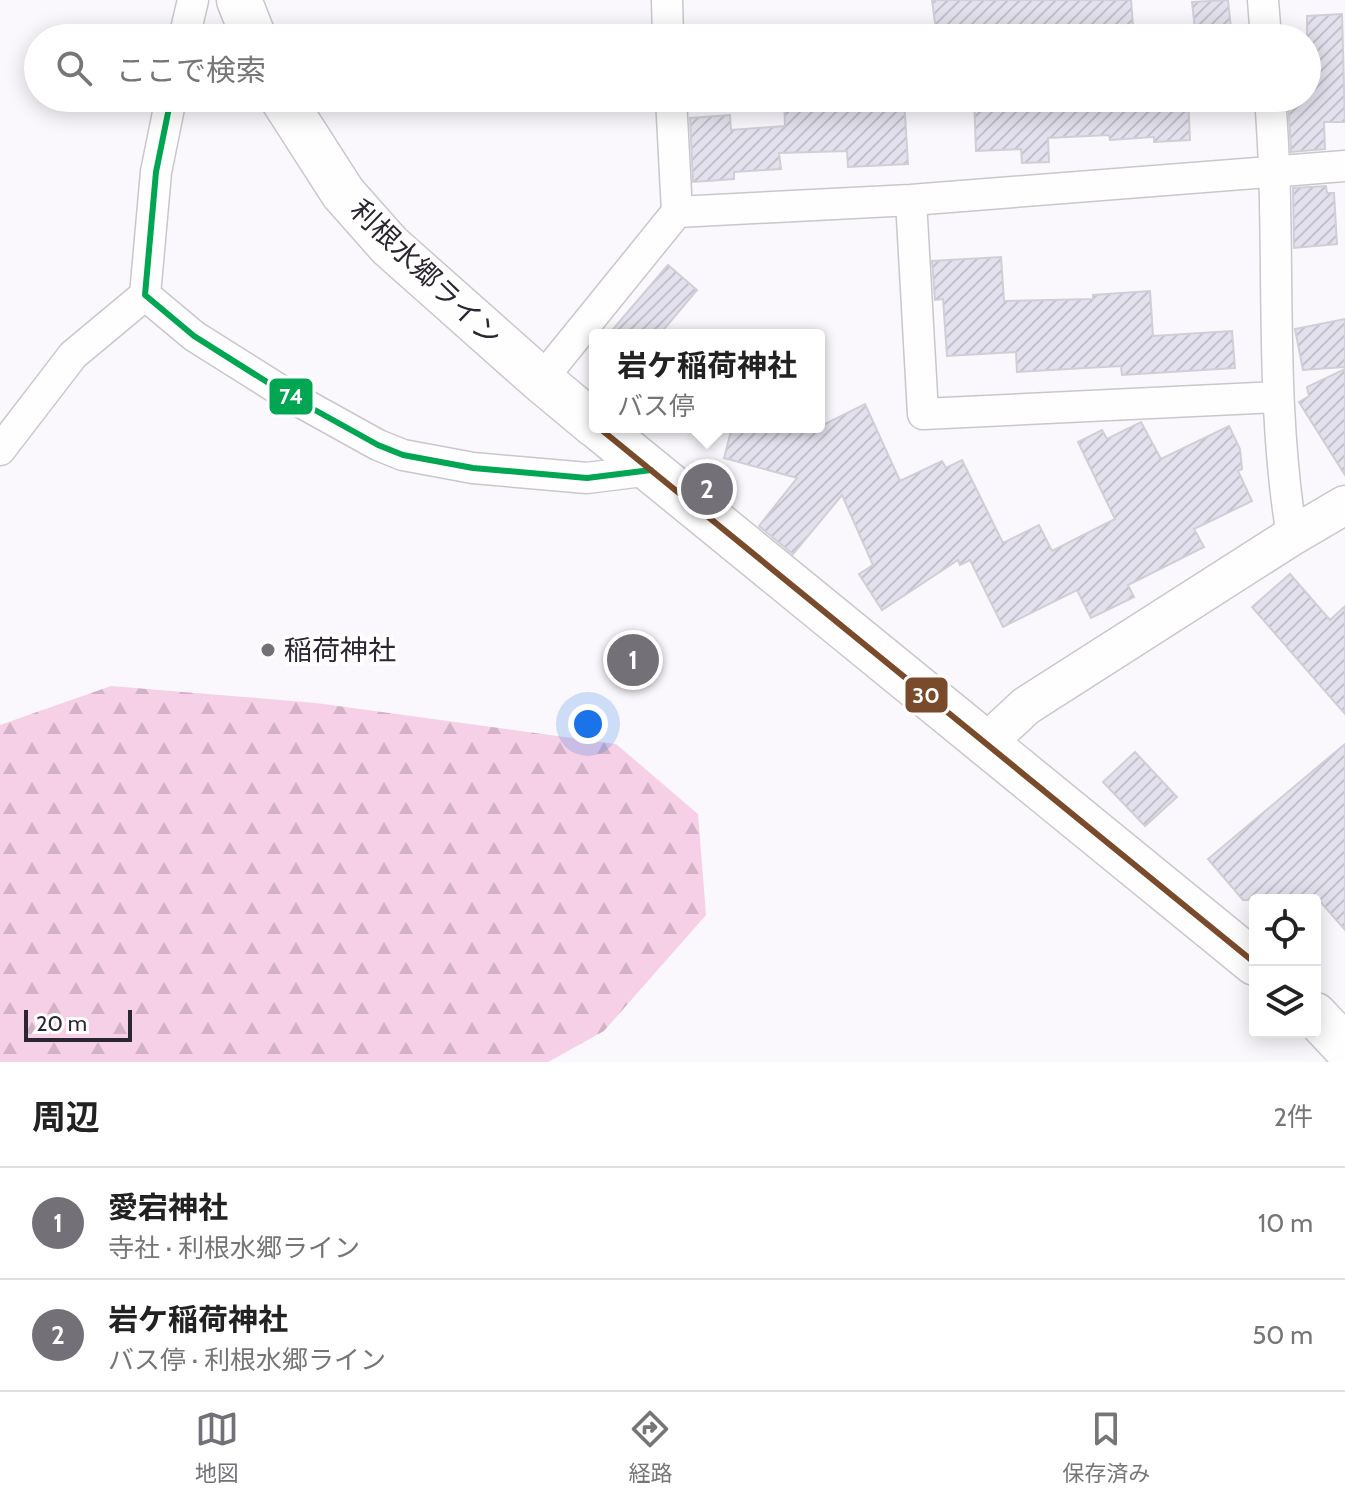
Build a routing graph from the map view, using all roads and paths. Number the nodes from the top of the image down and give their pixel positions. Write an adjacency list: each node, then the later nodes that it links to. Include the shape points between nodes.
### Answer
1 (193, 0): 5 (street)
2 (239, 0): 6 (highway)
3 (667, 0): 7 (street)
4 (1263, 0): 8 (street)
5 (187, 24)
6 (248, 24)
7 (668, 24)
8 (1265, 24)
9 (168, 112): 17 (street, via 156,172)
10 (291, 112): 18 (highway, 利根水郷ライン, via 343,193 390,246)
11 (672, 112): 16 (street)
12 (1271, 112): 14 (street)
13 (1345, 166): 14 (street)
14 (1276, 170): 15 (street); 19 (street)
15 (911, 200): 16 (street); 19 (street, via 923,414)
16 (677, 212): 18 (street)
17 (145, 295): 22 (street, via 73,355); 23 (street, via 194,336 286,394 403,455 473,468 587,478)
18 (541, 380): 20 (highway, 利根水郷ライン)
19 (1278, 397): 25 (street)
20 (589, 420)
21 (605, 433): 23 (highway, 利根水郷ライン)
22 (0, 450)
23 (651, 470): 26 (highway, 利根水郷ライン)
24 (1345, 505): 25 (street)
25 (1292, 536): 26 (street, via 1026,706)
26 (986, 743): 27 (highway, 利根水郷ライン)
27 (1249, 958)
28 (1321, 1021): 29 (highway)
29 (1345, 1047)

